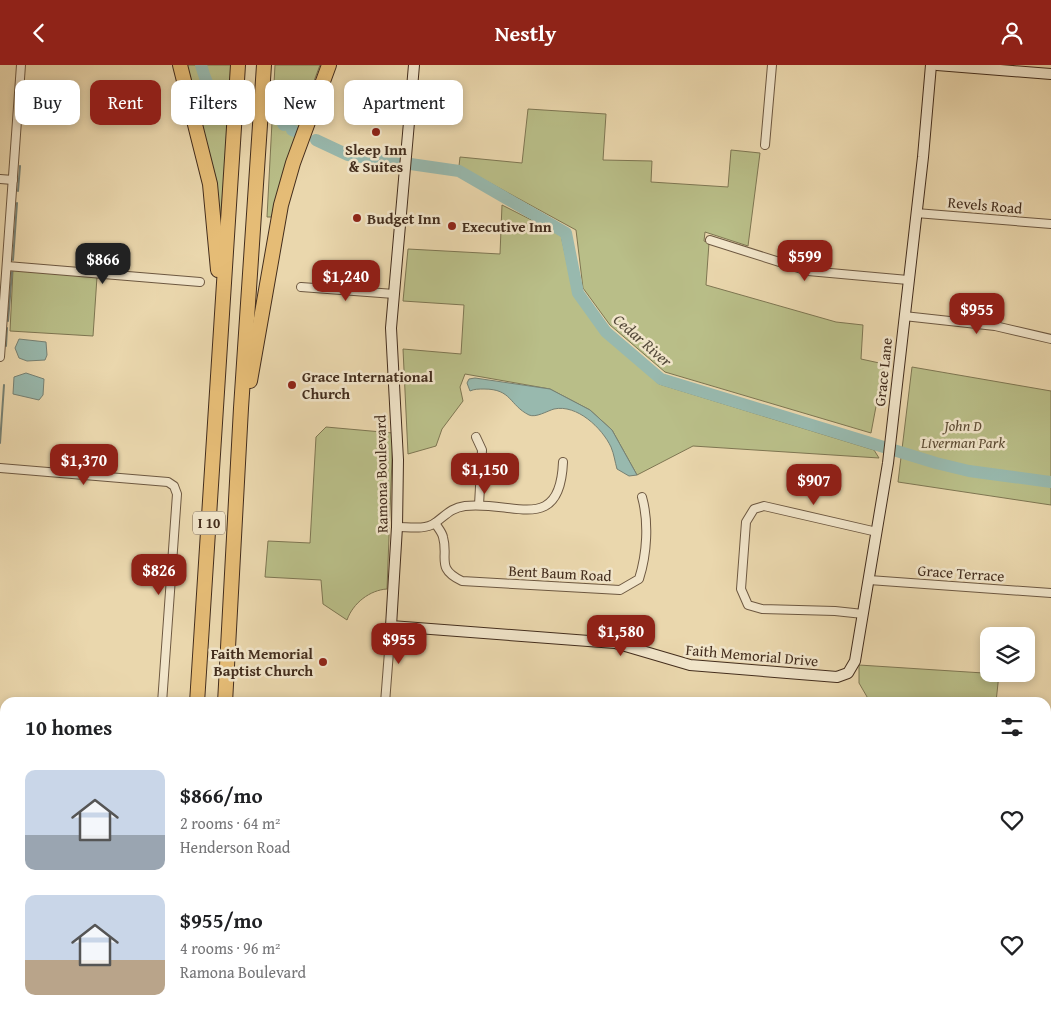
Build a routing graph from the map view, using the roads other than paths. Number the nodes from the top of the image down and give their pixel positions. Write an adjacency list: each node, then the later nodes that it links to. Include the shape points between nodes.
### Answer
1 (21, 65): 13 (street)
2 (180, 65): 24 (highway, via 210,184 215,219)
3 (238, 65): 24 (highway, I 10)
4 (264, 65): 26 (highway, I 10)
5 (329, 65): 26 (highway, via 281,205 253,371)
6 (414, 65): 21 (street, Ramona Boulevard)
7 (772, 65): 11 (street)
8 (931, 65): 14 (street, Grace Lane)
9 (937, 65): 10 (street)
10 (1051, 74)
11 (765, 145)
12 (0, 179): 13 (street)
13 (13, 180): 17 (street)
14 (916, 213): 15 (street, Revels Road); 18 (street, Grace Lane)
15 (1051, 224)
16 (710, 240): 18 (street, via 808,271)
17 (7, 266): 19 (street); 25 (street)
18 (908, 280): 22 (street, Grace Lane)
19 (200, 283)
20 (301, 287): 21 (street)
21 (394, 294): 33 (street, Ramona Boulevard, via 391,347)
22 (904, 317): 23 (street, via 995,326); 34 (street, Grace Lane, via 894,418)
23 (1051, 339)
24 (220, 343): 41 (highway, I 10)
25 (0, 357)
26 (241, 408): 42 (highway, I 10)
27 (476, 437): 31 (street, via 482,450)
28 (562, 462): 31 (street, via 559,491 544,507 532,510)
29 (0, 468): 40 (street, via 168,481 174,486 177,495)
30 (642, 497): 32 (street, Bent Baum Road, via 646,512 643,565 639,579 620,590 462,581 447,570 443,538)
31 (479, 505): 32 (street, via 452,509)
32 (435, 523): 33 (street, via 419,528)
33 (398, 527): 38 (street, Ramona Boulevard)
34 (877, 533): 35 (street, Grace Lane); 37 (street, via 764,506 754,509 746,522 741,589 748,605 762,609)
35 (869, 580): 36 (street, Grace Terrace); 37 (street, Grace Lane)
36 (1051, 593)
37 (863, 614): 39 (street, Grace Lane, via 855,661 851,671)
38 (391, 626): 39 (street, Faith Memorial Drive, via 609,642 690,665 837,677); 43 (street, Ramona Boulevard)
39 (845, 675)
40 (162, 697)
41 (197, 697)
42 (225, 697)
43 (385, 697)

